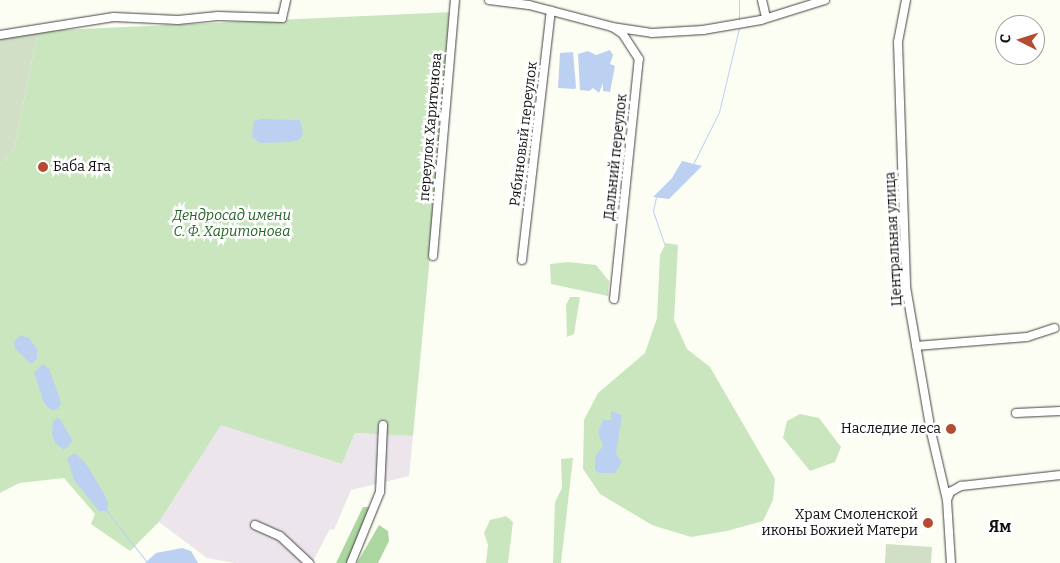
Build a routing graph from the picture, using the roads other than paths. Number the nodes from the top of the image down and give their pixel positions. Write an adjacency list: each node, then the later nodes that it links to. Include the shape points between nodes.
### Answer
1 (286, 0): 12 (street, via 282,18 194,16 178,20 114,17)
2 (455, 0): 13 (street, переулок Харитонова)
3 (489, 0): 7 (street)
4 (762, 0): 10 (street)
5 (825, 0): 8 (street)
6 (906, 0): 17 (street, Центральная улица, via 898,42 906,287)
7 (528, 3): 9 (street)
8 (809, 3): 10 (street)
9 (550, 11): 11 (street); 14 (street, Рябиновый переулок)
10 (766, 18): 11 (street, via 703,30 652,33)
11 (612, 27): 15 (street, Дальний переулок, via 623,34 639,60)
12 (0, 35)
13 (433, 256)
14 (522, 260)
15 (614, 299)
16 (1055, 328): 17 (street, via 1027,337)
17 (916, 346): 22 (street, Центральная улица)
18 (1060, 411): 19 (street)
19 (1016, 412)
20 (382, 425): 25 (street, via 380,492)
21 (1060, 475): 22 (street, via 961,486 950,492)
22 (947, 500): 26 (street, Центральная улица)
23 (255, 525): 24 (street, via 280,536)
24 (309, 563)
25 (352, 563)
26 (951, 563)

